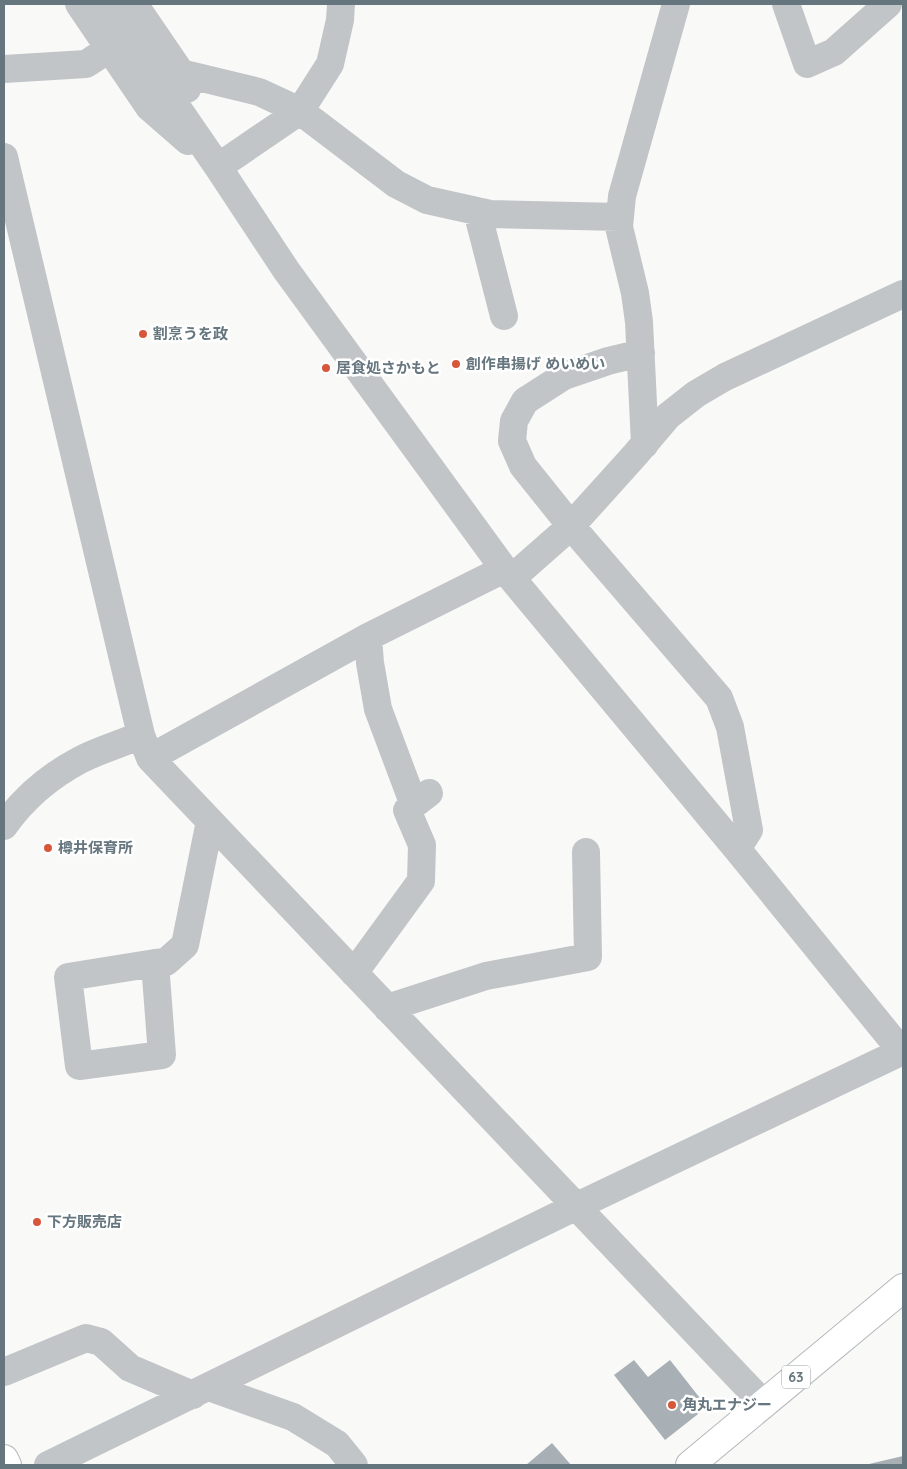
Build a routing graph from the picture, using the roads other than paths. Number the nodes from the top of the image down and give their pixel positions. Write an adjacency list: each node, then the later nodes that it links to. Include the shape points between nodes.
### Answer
1 (79, 4): 8 (street)
2 (106, 4): 13 (street)
3 (134, 4): 10 (street)
4 (341, 4): 11 (street, via 330,64)
5 (676, 4): 15 (street, via 622,196)
6 (786, 4): 7 (street, via 808,64 834,52)
7 (888, 4)
8 (109, 49): 9 (street, via 86,64); 13 (street, via 149,107)
9 (4, 69)
10 (181, 73): 11 (street, via 259,92); 13 (street)
11 (300, 111): 13 (street); 14 (street, via 396,184 427,200)
12 (4, 157): 23 (street)
13 (218, 167): 21 (street, via 286,270)
14 (477, 211): 15 (street); 17 (street)
15 (620, 217): 18 (street, via 619,227 635,293)
16 (903, 294): 19 (street, via 696,394 668,416)
17 (504, 316)
18 (641, 353): 19 (street); 20 (street, via 564,376 525,401 514,421 512,441 523,466)
19 (645, 444): 20 (street)
20 (571, 526): 21 (street); 26 (street, via 719,698 730,727 749,830)
21 (508, 573): 22 (street); 26 (street)
22 (368, 637): 23 (street); 29 (street, via 378,709 421,799 407,810 422,845 420,881)
23 (145, 747): 24 (street); 25 (street, via 80,760 39,787)
24 (210, 821): 28 (street, via 185,945 166,962); 29 (street)
25 (4, 826)
26 (737, 849): 31 (street)
27 (586, 852): 30 (street, via 588,957 486,976)
28 (155, 963): 28 (street, via 162,1055 79,1066 68,977)
29 (354, 973): 30 (street)
30 (388, 1008): 32 (street)
31 (903, 1052): 32 (street)
32 (577, 1206): 35 (street); 36 (street)
33 (903, 1288): 36 (main road, 63)
34 (4, 1372): 35 (street, via 86,1338 101,1342 130,1368)
35 (201, 1391): 39 (street); 40 (street, via 292,1417 337,1444)
36 (764, 1404): 41 (main road, 63)
37 (4, 1460): 38 (main road)
38 (7, 1465)
39 (48, 1465)
40 (354, 1465)
41 (690, 1465)

